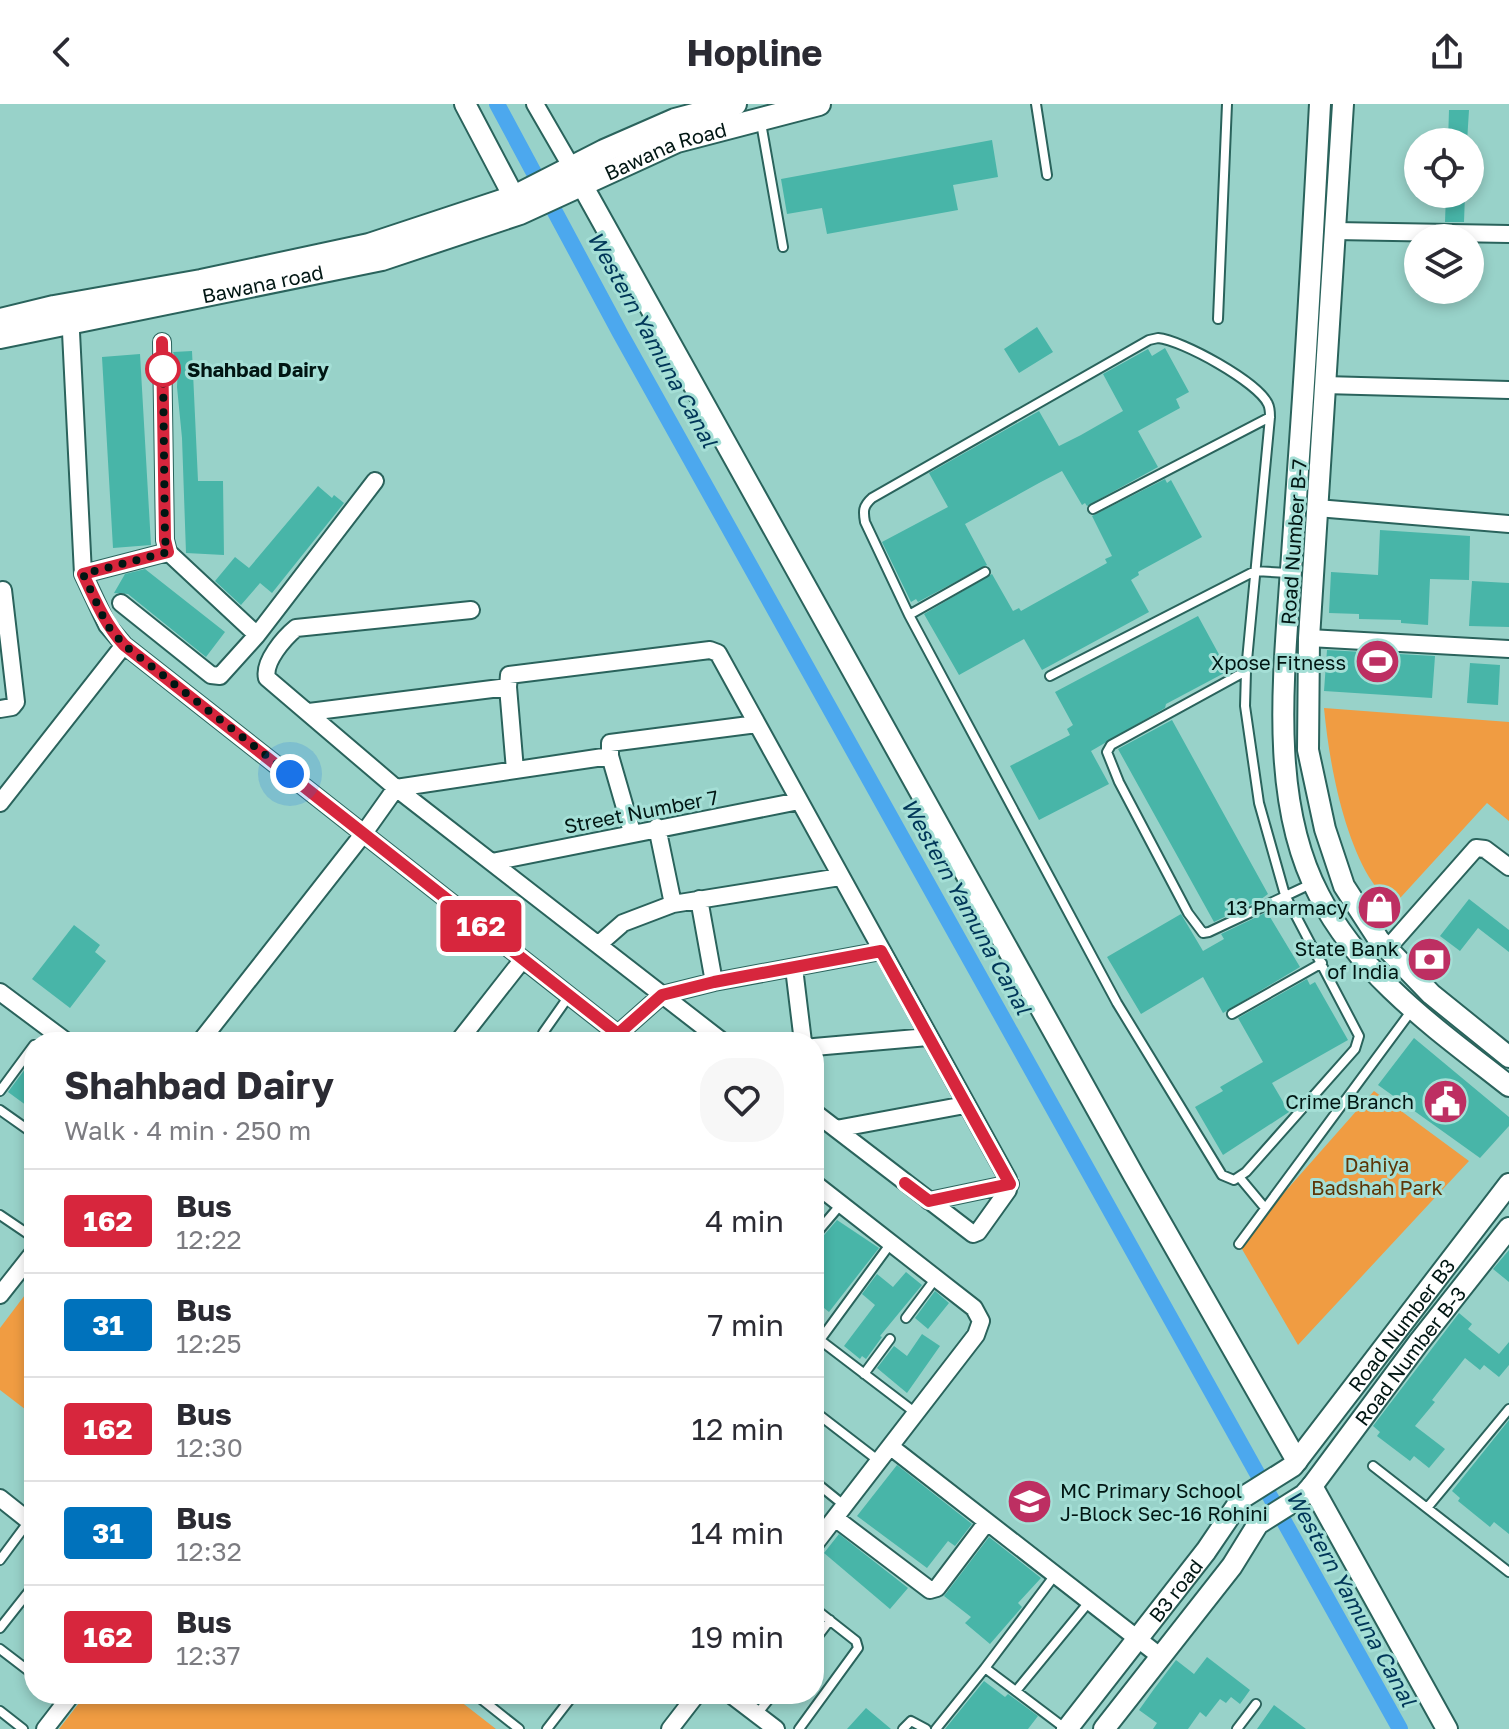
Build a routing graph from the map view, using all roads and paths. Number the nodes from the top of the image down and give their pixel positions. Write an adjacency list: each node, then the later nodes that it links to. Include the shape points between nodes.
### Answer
1 (465, 104): 12 (street)
2 (535, 104): 11 (street)
3 (735, 104): 11 (main road, Bawana Road, via 675,120)
4 (819, 104): 9 (main road, Bawana Road)
5 (1036, 104): 10 (lane)
6 (1227, 104): 17 (lane)
7 (1320, 104): 31 (street, Road Number B-7)
8 (1343, 104): 13 (street, Road Number B-7)
9 (760, 118): 11 (main road, Bawana Road); 15 (lane)
10 (1047, 175)
11 (568, 180): 12 (main road, Bawana Road); 121 (street)
12 (517, 205): 16 (main road, Bawana road)
13 (1335, 231): 14 (street); 21 (street, Road Number B-7)
14 (1509, 234)
15 (783, 247)
16 (70, 314): 18 (main road, Bawana road); 19 (main road, Bawana road); 32 (street)
17 (1218, 319)
18 (0, 320)
19 (0, 337)
20 (162, 342): 28 (street)
21 (1324, 385): 22 (street); 25 (street, Road Number B-7)
22 (1509, 390)
23 (1270, 417): 26 (lane); 29 (lane); 36 (lane, via 1261,395 1195,349 1170,339 1149,340 864,505 865,522)
24 (375, 481): 37 (street)
25 (1317, 508): 27 (street); 38 (street, Road Number B-7)
26 (1093, 509)
27 (1509, 524)
28 (168, 552): 32 (street); 37 (street)
29 (1255, 571): 31 (lane); 41 (lane); 42 (lane)
30 (985, 572): 36 (lane)
31 (1291, 573): 58 (street, Road Number B-7, via 1283,751 1296,832)
32 (83, 574): 39 (street, via 107,625)
33 (3, 590): 44 (street, via 16,702)
34 (121, 603): 37 (street, via 213,676 220,676)
35 (471, 610): 45 (street, via 296,628 265,671 272,684)
36 (909, 615): 95 (lane, via 1117,1003 1222,1175)
37 (257, 635)
38 (1309, 638): 40 (street); 63 (street, Road Number B-7, via 1308,750 1325,829 1344,886)
39 (124, 645): 50 (street); 54 (street)
40 (1509, 649)
41 (1246, 671): 59 (lane, via 1245,706 1259,803); 59 (lane, via 1111,745 1107,752 1200,931 1209,932)
42 (1050, 676)
43 (508, 687): 45 (street); 46 (street, via 512,674 715,651); 48 (street)
44 (0, 709)
45 (309, 712): 49 (street)
46 (757, 724): 47 (street, via 614,742); 51 (street)
47 (610, 756): 48 (street); 53 (street)
48 (515, 770): 49 (street)
49 (396, 788): 54 (street); 55 (street)
50 (3, 794)
51 (799, 801): 52 (street, Street Number 7); 57 (street)
52 (657, 827): 53 (street, Street Number 7); 61 (street)
53 (632, 832): 55 (street, Street Number 7)
54 (364, 833): 65 (street); 77 (street)
55 (492, 862): 62 (street)
56 (1509, 867): 63 (street, via 1476,848)
57 (840, 877): 60 (street); 64 (street)
58 (1314, 883): 59 (lane); 72 (street, Road Number B-7, via 1353,951)
59 (1285, 895): 66 (lane)
60 (699, 899): 61 (street); 68 (street)
61 (673, 904): 62 (street, via 623,923)
62 (599, 944): 70 (street)
63 (1387, 949): 86 (street, Road Number B-7, via 1431,994)
64 (881, 951): 67 (street); 84 (street)
65 (523, 959): 71 (street); 78 (street)
66 (1322, 963): 73 (lane); 95 (lane, via 1359,1042)
67 (794, 968): 68 (street); 83 (street)
68 (714, 982): 70 (street)
69 (0, 992): 74 (street)
70 (662, 995): 81 (street); 82 (street)
71 (569, 996): 79 (lane); 80 (street)
72 (1412, 1010): 88 (street, Road Number B-7); 101 (lane)
73 (1232, 1014)
74 (47, 1027): 75 (lane); 76 (street)
75 (43, 1032)
76 (54, 1032)
77 (208, 1032)
78 (466, 1032)
79 (544, 1032)
80 (609, 1032)
81 (621, 1032)
82 (710, 1032)
83 (802, 1032)
84 (928, 1037): 85 (street); 90 (street)
85 (824, 1046)
86 (1509, 1057)
87 (24, 1059): 89 (lane)
88 (1509, 1086)
89 (0, 1091)
90 (965, 1105): 94 (street); 96 (street)
91 (0, 1110): 93 (lane)
92 (824, 1120): 94 (street)
93 (24, 1127)
94 (836, 1129): 99 (street)
95 (1240, 1178): 101 (lane)
96 (1010, 1184): 99 (street); 99 (street, via 974,1234)
97 (1509, 1184): 121 (street, Road Number B3)
98 (824, 1190): 100 (street)
99 (929, 1201)
100 (842, 1203): 103 (lane); 106 (street)
101 (1265, 1208): 107 (lane)
102 (0, 1215): 105 (lane)
103 (824, 1224)
104 (1509, 1228): 123 (street, Road Number B-3)
105 (24, 1231)
106 (892, 1243): 109 (street); 112 (lane)
107 (1239, 1244)
108 (24, 1265): 110 (street)
109 (936, 1278): 111 (lane); 117 (street, via 974,1308 981,1327)
110 (0, 1295)
111 (906, 1318)
112 (824, 1331)
113 (890, 1339): 115 (lane)
114 (824, 1346): 115 (lane)
115 (864, 1374): 117 (lane)
116 (1509, 1409): 126 (lane)
117 (917, 1414): 119 (street)
118 (824, 1419): 120 (lane)
119 (891, 1447): 120 (street); 129 (street)
120 (879, 1461): 127 (street)
121 (1295, 1463): 141 (street, B3 road, via 1242,1498)
122 (1373, 1466): 126 (lane)
123 (1308, 1490): 143 (street, B3 road, via 1258,1524); 171 (street)
124 (824, 1493): 127 (lane)
125 (0, 1498): 128 (street)
126 (1427, 1508): 133 (lane)
127 (840, 1512): 129 (street, via 930,1590 937,1588); 131 (street)
128 (24, 1517)
129 (987, 1522): 134 (street)
130 (24, 1531): 132 (lane)
131 (824, 1532)
132 (0, 1560)
133 (1508, 1570)
134 (1055, 1575): 136 (street); 145 (lane)
135 (24, 1598): 139 (lane)
136 (1090, 1602): 141 (street); 146 (lane)
137 (824, 1616): 138 (lane)
138 (830, 1620): 140 (lane); 147 (lane, via 858,1648)
139 (0, 1628)
140 (824, 1628)
141 (1137, 1639): 143 (street); 168 (street, B3 road)
142 (0, 1649): 144 (lane)
143 (1161, 1657): 169 (street, B3 road)
144 (24, 1667)
145 (985, 1668): 146 (lane); 167 (lane)
146 (1016, 1691): 168 (lane)
147 (824, 1695)
148 (61, 1704): 159 (street)
149 (488, 1704): 160 (lane)
150 (566, 1704): 161 (lane)
151 (685, 1704): 162 (street)
152 (744, 1704): 157 (street)
153 (765, 1704): 157 (lane)
154 (817, 1704): 164 (lane)
155 (1256, 1704): 170 (lane)
156 (0, 1711): 158 (lane)
157 (757, 1714): 163 (street)
158 (23, 1729)
159 (45, 1729)
160 (519, 1729)
161 (547, 1729)
162 (670, 1729)
163 (776, 1729)
164 (799, 1729)
165 (903, 1729): 166 (lane, via 911,1721)
166 (926, 1729)
167 (936, 1729)
168 (1067, 1729)
169 (1104, 1729)
170 (1237, 1729)
171 (1447, 1729)

